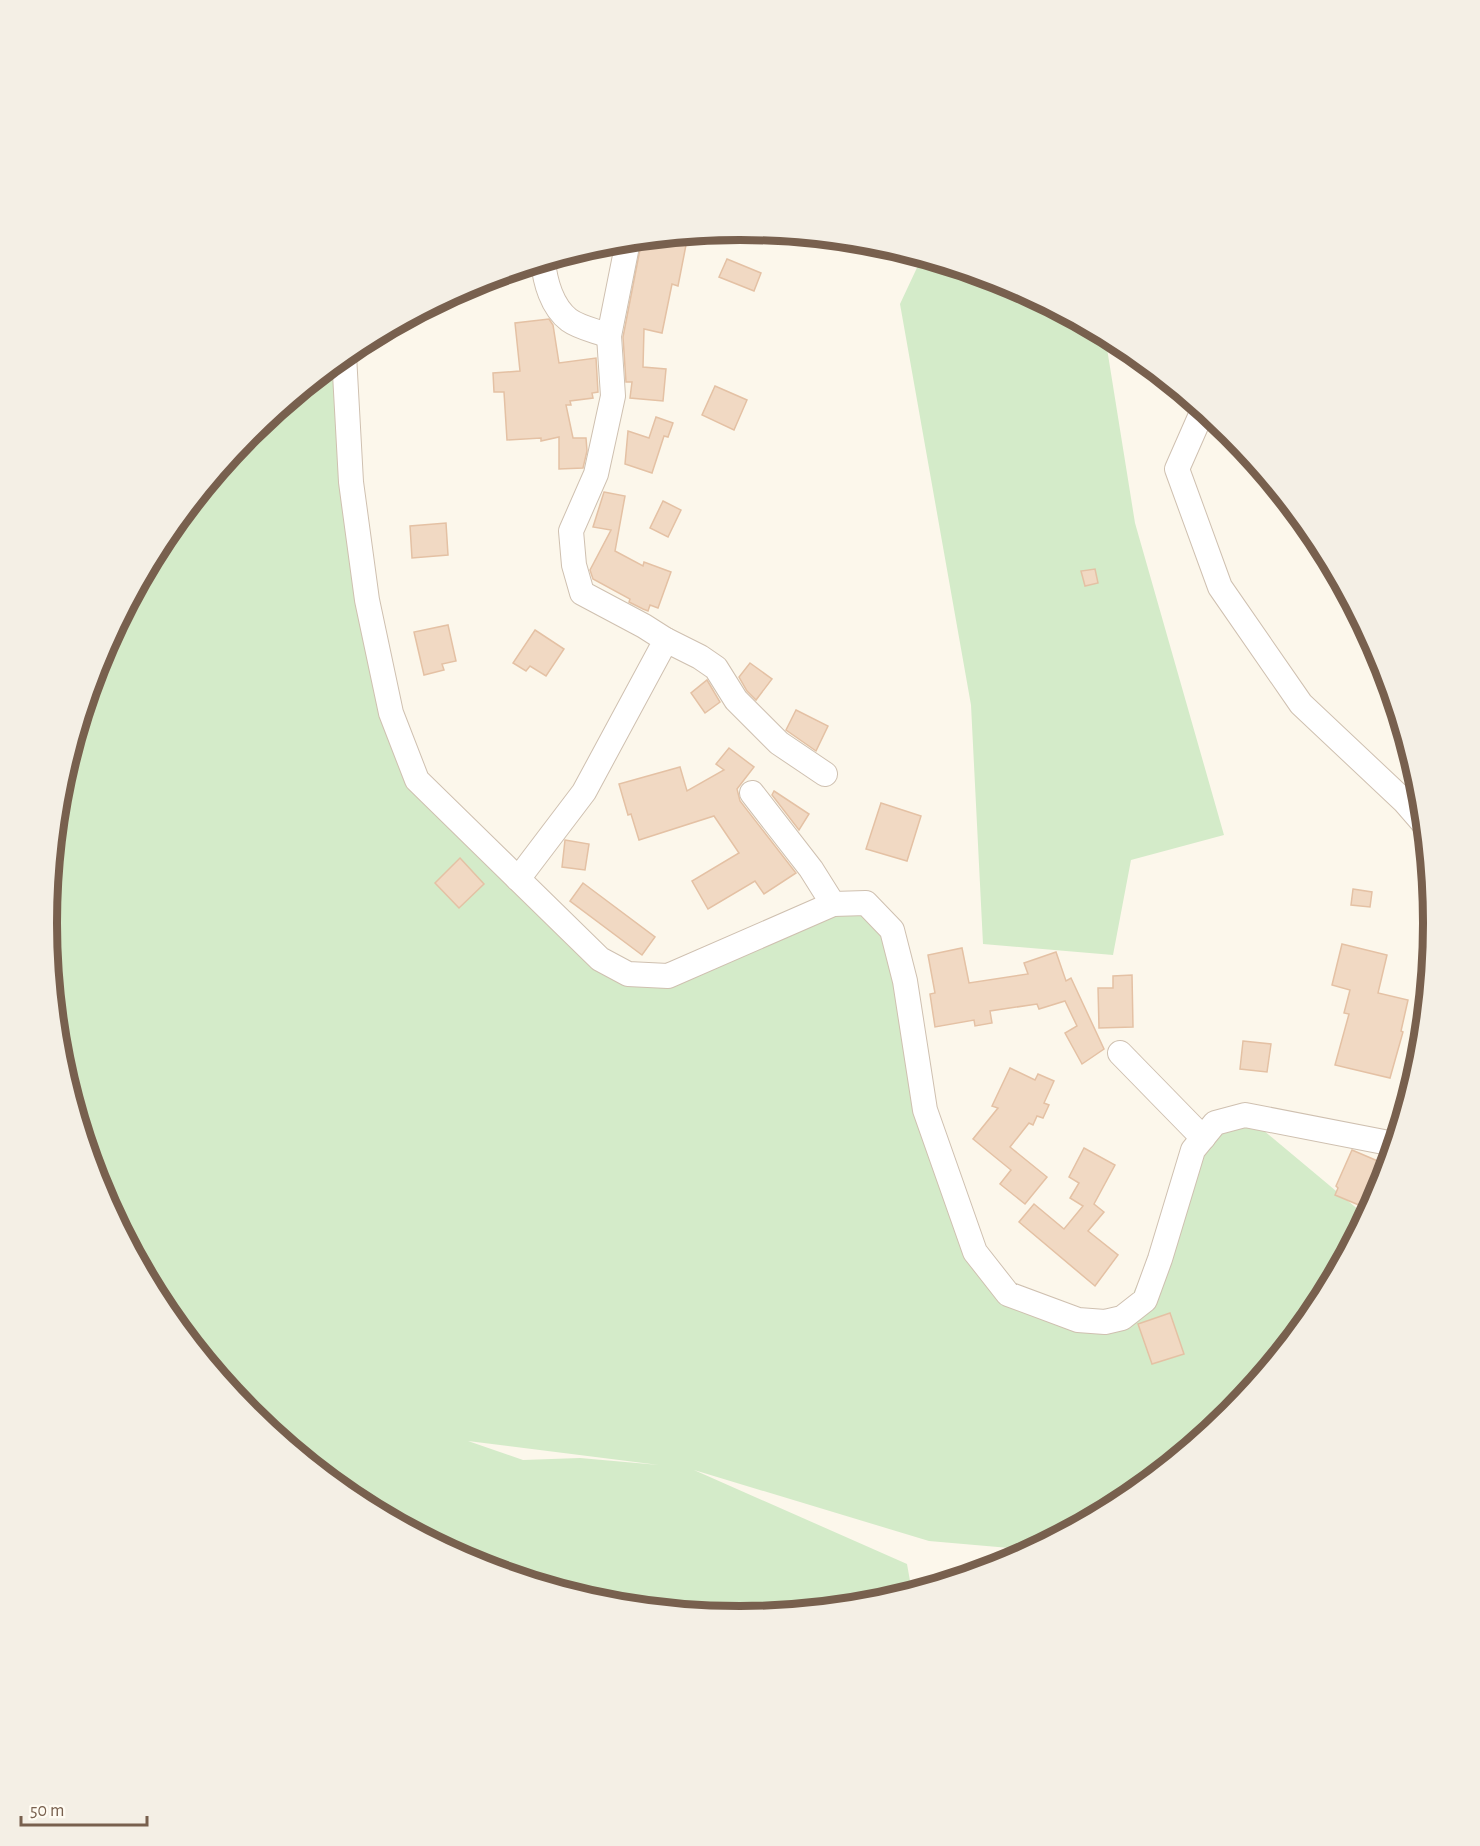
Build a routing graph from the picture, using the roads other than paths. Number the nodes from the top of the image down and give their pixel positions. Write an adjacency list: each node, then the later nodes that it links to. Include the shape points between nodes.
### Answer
1 (626, 250): 3 (street)
2 (544, 269): 3 (street, via 554,304 570,320)
3 (609, 336): 6 (street, via 613,396 597,474 571,531 574,565 582,592)
4 (345, 366): 10 (street, via 354,505 367,600 391,713 417,780)
5 (1200, 418): 9 (street, via 1177,469 1220,587 1301,704)
6 (666, 640): 7 (street, via 716,668 736,700 779,743); 10 (street, via 584,792)
7 (825, 774)
8 (752, 793): 11 (street)
9 (1413, 812)
10 (518, 879): 11 (street, via 600,959 628,974 668,976)
11 (833, 904): 13 (street, via 866,903 892,930 925,1110 975,1252 1008,1294 1078,1320 1105,1322 1130,1312 1145,1300 1193,1150)
12 (1120, 1053): 13 (street)
13 (1203, 1138): 14 (street, via 1215,1124 1245,1115)
14 (1387, 1143)

